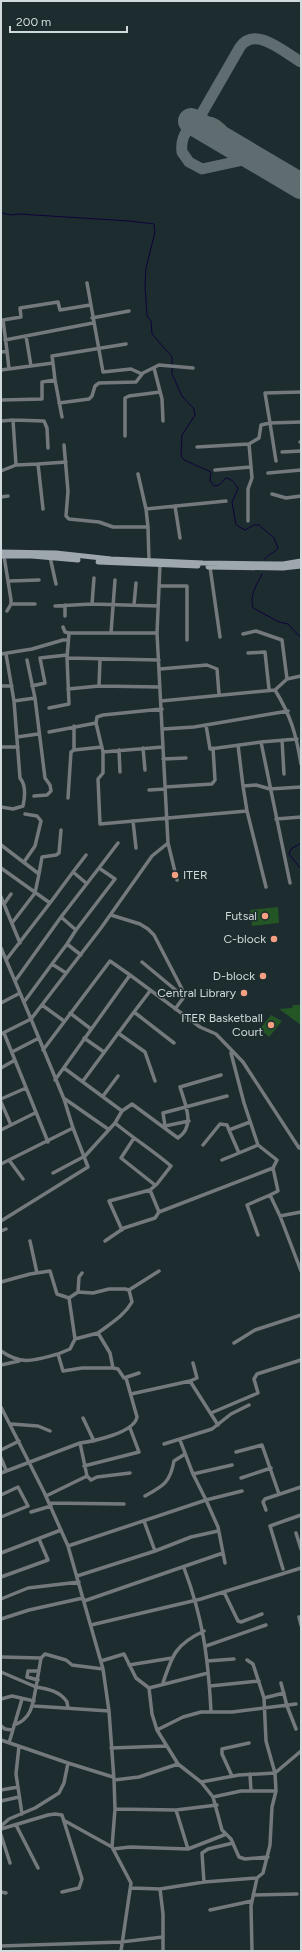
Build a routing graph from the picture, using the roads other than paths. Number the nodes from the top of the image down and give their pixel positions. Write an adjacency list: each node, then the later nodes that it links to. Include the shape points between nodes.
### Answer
1 (87, 283): 2 (street)
2 (90, 305): 4 (street); 7 (street, via 60,310 58,302 20,308 21,318 3,320)
3 (129, 311): 4 (street)
4 (92, 318): 5 (street)
5 (93, 323): 6 (street); 9 (street)
6 (26, 336): 7 (street); 13 (street)
7 (5, 340): 11 (street)
8 (126, 344): 9 (street)
9 (98, 348): 12 (street, via 52,356); 18 (street, via 104,372 131,370)
10 (1, 352): 11 (street)
11 (7, 352): 16 (street)
12 (53, 363): 13 (street); 19 (street)
13 (31, 366): 16 (street)
14 (154, 368): 15 (street, via 163,364); 18 (street); 20 (street)
15 (193, 368)
16 (9, 369): 17 (street)
17 (1, 370)
18 (142, 374): 23 (street, via 137,381 130,384 96,385 92,396 86,400)
19 (55, 380): 22 (street, via 42,382 42,399); 23 (street)
20 (160, 392): 26 (street); 30 (street, via 125,398)
21 (301, 392): 29 (street, via 265,393)
22 (1, 400)
23 (59, 403): 24 (street)
24 (62, 417)
25 (13, 420): 27 (street); 34 (street, via 44,421); 40 (street)
26 (162, 420)
27 (1, 421)
28 (301, 422): 29 (street)
29 (270, 423): 31 (street, via 261,425 259,438); 37 (street)
30 (125, 436)
31 (249, 444): 33 (street); 41 (street)
32 (64, 445): 38 (street)
33 (197, 447)
34 (48, 448)
35 (301, 451): 36 (street)
36 (282, 452)
37 (276, 461)
38 (66, 462): 39 (street); 56 (street, via 67,518 99,522 113,527)
39 (38, 464): 40 (street); 53 (street)
40 (16, 465): 44 (street)
41 (251, 467): 42 (street); 55 (street)
42 (215, 470)
43 (301, 470): 45 (street)
44 (1, 471)
45 (268, 473)
46 (138, 474): 54 (street)
47 (272, 494): 49 (street, via 286,498)
48 (8, 496): 50 (street)
49 (301, 496)
50 (1, 497)
51 (226, 502): 52 (street)
52 (175, 506): 54 (street); 57 (street)
53 (43, 509)
54 (146, 510): 56 (street)
55 (248, 521)
56 (148, 527): 60 (street)
57 (180, 538)
58 (2, 555): 59 (main road); 60 (main road, via 56,553); 68 (street)
59 (50, 557): 62 (main road); 70 (street)
60 (149, 561): 61 (main road, via 283,564)
61 (301, 561)
62 (160, 565): 64 (main road); 71 (street)
63 (301, 566): 64 (main road)
64 (210, 567): 87 (street)
65 (94, 578): 74 (street)
66 (39, 580): 68 (street)
67 (115, 580): 75 (street)
68 (10, 581): 72 (street)
69 (136, 583): 76 (street)
70 (56, 584)
71 (159, 586): 79 (street); 89 (street, via 187,586)
72 (11, 604): 73 (street); 80 (street)
73 (35, 604)
74 (92, 604): 75 (street); 77 (street)
75 (114, 604): 76 (street); 84 (street)
76 (134, 604): 79 (street)
77 (65, 605): 78 (street); 81 (street)
78 (55, 606)
79 (158, 606): 85 (street)
80 (7, 610)
81 (65, 616)
82 (64, 627): 83 (street, via 65,632)
83 (69, 633): 84 (street); 88 (street)
84 (111, 633): 85 (street)
85 (157, 634): 96 (street)
86 (243, 634): 99 (street, via 256,631 282,640)
87 (220, 637)
88 (68, 640): 92 (street); 93 (street)
89 (187, 640)
90 (248, 653): 106 (street, via 265,652)
91 (1, 654): 92 (street)
92 (6, 654): 101 (street)
93 (67, 657): 94 (street); 102 (street, via 40,658 44,683); 105 (street)
94 (100, 659): 96 (street); 103 (street)
95 (27, 660): 102 (street)
96 (159, 660): 97 (street)
97 (160, 669): 104 (street); 108 (street, via 207,665 217,669)
98 (301, 676): 99 (street)
99 (287, 679): 107 (street)
100 (1, 686): 101 (street)
101 (12, 686): 110 (street)
102 (32, 686): 109 (street)
103 (99, 686): 104 (street); 105 (street)
104 (160, 687): 111 (street)
105 (68, 688): 112 (street, via 69,704)
106 (269, 689): 107 (street); 108 (street)
107 (274, 690): 114 (street)
108 (220, 694): 111 (street)
109 (35, 698): 110 (street); 120 (street)
110 (14, 701): 121 (street)
111 (161, 701): 113 (street)
112 (49, 708)
113 (162, 709): 115 (street, via 103,715 97,717); 118 (street)
114 (288, 711): 116 (street); 122 (street)
115 (96, 723): 117 (street); 128 (street)
116 (206, 725): 118 (street); 131 (street, via 210,749)
117 (74, 726): 119 (street); 132 (street)
118 (163, 729): 130 (street)
119 (49, 732)
120 (38, 734): 121 (street); 146 (street, via 45,778 51,791 46,795)
121 (17, 737): 127 (street)
122 (297, 739): 123 (street); 137 (street)
123 (282, 740): 124 (street); 140 (street)
124 (260, 742): 125 (street); 144 (street)
125 (238, 745): 131 (street); 141 (street)
126 (1, 747): 127 (street)
127 (18, 747): 148 (street, via 20,778 24,783 23,806 13,809)
128 (102, 747): 132 (street); 134 (street)
129 (143, 748): 130 (street); 133 (street); 138 (street)
130 (163, 748): 136 (street)
131 (213, 748): 143 (street, via 215,780 212,784)
132 (74, 750): 147 (street, via 70,756)
133 (119, 750): 134 (street); 139 (street)
134 (103, 752): 154 (street, via 103,774 98,779 100,824)
135 (186, 758): 136 (street)
136 (163, 759): 143 (street)
137 (301, 764)
138 (145, 770)
139 (120, 772)
140 (284, 774)
141 (243, 786): 144 (street); 149 (street)
142 (301, 787): 144 (street)
143 (165, 788): 145 (street); 152 (street)
144 (270, 789): 153 (street)
145 (149, 790)
146 (34, 796)
147 (68, 798)
148 (1, 807)
149 (247, 811): 152 (street); 169 (street)
150 (25, 814): 161 (street, via 41,819 36,842)
151 (301, 817): 153 (street)
152 (167, 818): 154 (street); 157 (street)
153 (276, 819): 168 (street)
154 (133, 821): 159 (street)
155 (61, 830): 165 (street, via 59,853 42,857)
156 (118, 843): 163 (street)
157 (168, 843): 166 (street); 175 (street, via 152,856)
158 (1, 845): 161 (street)
159 (136, 848)
160 (86, 855): 164 (street)
161 (24, 862): 165 (street)
162 (1, 868): 170 (street)
163 (99, 868): 167 (street); 178 (street, via 115,879)
164 (73, 872): 167 (street); 173 (street)
165 (39, 874): 170 (street)
166 (177, 880)
167 (86, 883): 176 (street)
168 (290, 883)
169 (266, 887)
170 (35, 893): 173 (street); 177 (street)
171 (11, 894): 174 (street)
172 (1, 897): 174 (street)
173 (50, 903): 179 (street)
174 (4, 904): 177 (street)
175 (111, 915): 182 (street); 191 (street, via 140,924 154,935)
176 (61, 917): 178 (street); 188 (street)
177 (12, 923): 179 (street)
178 (76, 930): 180 (street)
179 (20, 943): 183 (street)
180 (67, 944): 182 (street); 185 (street)
181 (1, 948): 183 (street)
182 (81, 955): 186 (street)
183 (6, 960): 188 (street)
184 (142, 962): 191 (street)
185 (52, 964): 186 (street); 192 (street)
186 (66, 973): 194 (street)
187 (130, 975): 189 (street); 197 (street, via 110,961); 200 (street)
188 (15, 980): 190 (street)
189 (150, 991): 195 (street); 196 (street)
190 (20, 993): 192 (street); 193 (street)
191 (184, 997): 195 (street)
192 (24, 1002): 198 (street)
193 (1, 1003)
194 (42, 1005): 198 (street); 199 (street)
195 (175, 1009): 209 (street, via 200,1027 216,1034)
196 (134, 1012): 201 (street); 205 (street)
197 (70, 1013): 199 (street); 200 (street)
198 (31, 1019): 202 (street); 203 (street)
199 (64, 1021): 206 (street)
200 (91, 1029): 204 (street)
201 (118, 1033): 208 (street); 217 (street, via 145,1052)
202 (2, 1034): 207 (street)
203 (38, 1038): 206 (street); 207 (street)
204 (84, 1038): 208 (street); 212 (street)
205 (174, 1044)
206 (43, 1050): 215 (street)
207 (12, 1052): 210 (street)
208 (104, 1052): 216 (street)
209 (231, 1052): 229 (street); 240 (street, via 243,1062 299,1148)
210 (15, 1060): 211 (street); 218 (street)
211 (1, 1068)
212 (64, 1068): 215 (street); 216 (street)
213 (221, 1074): 223 (street, via 180,1087)
214 (118, 1076): 219 (street)
215 (55, 1080): 221 (street)
216 (83, 1081): 219 (street)
217 (155, 1081)
218 (26, 1088): 222 (street); 226 (street)
219 (103, 1096): 224 (street)
220 (227, 1096): 223 (street)
221 (64, 1098): 232 (street); 233 (street)
222 (1, 1100): 225 (street)
223 (186, 1108): 228 (street); 228 (street, via 162,1113 166,1126)
224 (122, 1111): 228 (street, via 132,1104 178,1138 186,1131); 230 (street)
225 (6, 1113): 227 (street); 231 (street)
226 (35, 1113): 231 (street); 237 (street)
227 (1, 1115)
228 (189, 1121)
229 (250, 1122): 235 (street); 239 (street)
230 (114, 1123): 233 (street); 236 (street)
231 (11, 1125): 234 (street)
232 (73, 1128): 237 (street); 242 (street)
233 (108, 1129): 242 (street)
234 (1, 1130)
235 (229, 1130): 238 (street, via 227,1125 220,1124); 241 (street)
236 (134, 1138): 249 (street, via 121,1158); 249 (street, via 144,1143 171,1166)
237 (48, 1142): 243 (street)
238 (203, 1145)
239 (258, 1145): 241 (street); 246 (street, via 277,1160)
240 (301, 1146)
241 (239, 1153): 244 (street)
242 (85, 1156): 247 (street); 255 (street, via 88,1166)
243 (9, 1160): 245 (street); 248 (street)
244 (222, 1160)
245 (1, 1164)
246 (273, 1168): 251 (street, via 278,1191); 252 (street)
247 (53, 1173)
248 (23, 1179)
249 (155, 1185): 250 (street)
250 (150, 1190): 252 (street); 257 (street, via 109,1201)
251 (270, 1195): 254 (street); 259 (street, via 247,1205)
252 (159, 1212): 257 (street, via 155,1218)
253 (301, 1212): 254 (street)
254 (280, 1216): 263 (street)
255 (1, 1221)
256 (6, 1229): 258 (street)
257 (122, 1230): 261 (street)
258 (1, 1231)
259 (258, 1236)
260 (30, 1241): 264 (street)
261 (105, 1241)
262 (159, 1271): 267 (street)
263 (301, 1272)
264 (37, 1273): 266 (street); 269 (street, via 50,1271 57,1294)
265 (82, 1273): 268 (street, via 79,1277)
266 (1, 1282)
267 (129, 1290): 268 (street); 271 (street, via 132,1302 129,1308)
268 (78, 1292): 269 (street)
269 (68, 1298): 272 (street)
270 (301, 1315): 273 (street, via 255,1330)
271 (98, 1333): 272 (street); 280 (street, via 110,1353)
272 (75, 1339): 275 (street, via 70,1349)
273 (234, 1343)
274 (1, 1351): 277 (street)
275 (58, 1354): 277 (street); 280 (street, via 63,1371)
276 (301, 1360): 287 (street, via 257,1374 254,1379 258,1393)
277 (19, 1361): 279 (street)
278 (193, 1363): 283 (street, via 196,1378)
279 (1, 1365)
280 (113, 1368): 282 (street, via 118,1369 122,1377)
281 (139, 1373): 282 (street)
282 (126, 1378): 284 (street)
283 (190, 1381): 284 (street); 287 (street)
284 (131, 1394): 291 (street, via 136,1422)
285 (249, 1405): 290 (street, via 231,1414)
286 (1, 1407): 289 (street)
287 (211, 1413): 290 (street)
288 (83, 1418): 295 (street)
289 (11, 1424): 292 (street, via 38,1426); 294 (street)
290 (218, 1425): 293 (street)
291 (130, 1428): 295 (street); 304 (street, via 139,1452)
292 (50, 1431)
293 (180, 1440): 297 (street); 300 (street)
294 (19, 1441): 298 (street); 302 (street)
295 (94, 1441): 296 (street)
296 (80, 1443): 302 (street); 304 (street)
297 (164, 1444)
298 (1, 1450)
299 (236, 1452): 305 (street, via 262,1444)
300 (185, 1454): 309 (street); 317 (street, via 174,1461 172,1474 163,1487)
301 (1, 1458): 306 (street)
302 (29, 1461): 306 (street); 316 (street)
303 (232, 1465): 309 (street)
304 (84, 1466): 310 (street)
305 (271, 1468): 311 (street); 314 (street)
306 (6, 1470): 307 (street)
307 (1, 1473)
308 (130, 1473): 310 (street, via 91,1480)
309 (193, 1474): 318 (street)
310 (87, 1476): 316 (street)
311 (241, 1478)
312 (301, 1487): 314 (street)
313 (242, 1491): 318 (street)
314 (279, 1494): 321 (street, via 263,1500)
315 (1, 1495): 324 (street, via 18,1487 28,1506)
316 (46, 1496): 320 (street)
317 (145, 1496)
318 (206, 1500): 325 (street); 327 (street)
319 (124, 1504): 320 (street)
320 (50, 1505): 322 (street); 326 (street)
321 (266, 1510)
322 (31, 1512)
323 (301, 1515): 339 (street, via 270,1526)
324 (1, 1517)
325 (144, 1521): 331 (street); 333 (street)
326 (61, 1530): 329 (street); 331 (street)
327 (218, 1531): 333 (street, via 191,1537); 335 (street)
328 (296, 1533): 330 (street)
329 (39, 1539): 334 (street); 341 (street, via 48,1560)
330 (300, 1542): 332 (street)
331 (68, 1546): 340 (street)
332 (301, 1549)
333 (155, 1551): 340 (street)
334 (1, 1553)
335 (223, 1553): 336 (street); 337 (street)
336 (225, 1563)
337 (184, 1568): 345 (street); 346 (street)
338 (301, 1568): 343 (street)
339 (283, 1569)
340 (77, 1576): 342 (street)
341 (1, 1577)
342 (79, 1582): 344 (street, via 28,1588); 345 (street)
343 (224, 1592): 346 (street); 347 (street, via 238,1621 242,1622)
344 (1, 1599)
345 (84, 1599): 349 (street); 350 (street)
346 (196, 1600): 350 (street); 353 (street)
347 (262, 1614)
348 (298, 1617): 352 (street)
349 (1, 1618)
350 (91, 1625): 360 (street)
351 (266, 1625): 354 (street)
352 (301, 1625)
353 (204, 1631): 354 (street); 357 (street, via 183,1642)
354 (206, 1646): 361 (street)
355 (1, 1657): 356 (street)
356 (41, 1658): 363 (street, via 45,1654 66,1660 72,1665); 364 (street)
357 (172, 1658): 362 (street); 369 (street)
358 (234, 1659): 361 (street)
359 (247, 1660): 368 (street, via 253,1664)
360 (101, 1661): 362 (street, via 124,1654); 363 (street)
361 (208, 1661): 366 (street)
362 (129, 1666): 373 (street, via 138,1681)
363 (103, 1669): 383 (street)
364 (40, 1671): 367 (street); 367 (street, via 28,1671 27,1677)
365 (1, 1672): 372 (street)
366 (208, 1673): 369 (street); 371 (street)
367 (38, 1680): 372 (street)
368 (258, 1681): 371 (street); 375 (street)
369 (163, 1683): 373 (street)
370 (281, 1683): 374 (street)
371 (210, 1686): 384 (street)
372 (36, 1687): 378 (street); 381 (street, via 61,1696 67,1702)
373 (150, 1688): 389 (street)
374 (284, 1693): 375 (street); 380 (street)
375 (264, 1698): 382 (street)
376 (1, 1699): 377 (street, via 12,1696)
377 (22, 1699): 378 (street); 385 (street)
378 (34, 1704): 381 (street); 385 (street, via 28,1716)
379 (296, 1704): 380 (street)
380 (287, 1706): 382 (street); 387 (street)
381 (68, 1708): 383 (street)
382 (266, 1709): 384 (street); 399 (street, via 266,1741)
383 (109, 1711): 395 (street)
384 (211, 1711): 389 (street, via 192,1714)
385 (14, 1725): 388 (street)
386 (1, 1726): 388 (street)
387 (296, 1729)
388 (12, 1730): 391 (street)
389 (156, 1730): 394 (street)
390 (1, 1740): 391 (street)
391 (9, 1743): 393 (street)
392 (249, 1743): 401 (street, via 222,1749)
393 (19, 1746): 397 (street); 404 (street, via 16,1763)
394 (166, 1746): 395 (street); 398 (street)
395 (112, 1748): 402 (street)
396 (301, 1750): 399 (street)
397 (68, 1764): 402 (street); 414 (street, via 64,1783 59,1792)
398 (178, 1764): 402 (street, via 139,1777); 403 (street)
399 (275, 1773): 400 (street); 407 (street)
400 (250, 1774): 401 (street); 406 (street)
401 (232, 1776): 403 (street)
402 (114, 1778): 412 (street)
403 (201, 1782): 409 (street)
404 (18, 1787): 405 (street); 408 (street)
405 (1, 1790)
406 (251, 1791): 407 (street); 409 (street, via 228,1792)
407 (276, 1791): 424 (street, via 272,1807)
408 (19, 1797): 410 (street); 414 (street)
409 (213, 1797): 411 (street)
410 (1, 1801)
411 (217, 1805): 413 (street); 419 (street)
412 (115, 1809): 413 (street); 422 (street)
413 (176, 1810): 423 (street)
414 (22, 1814): 417 (street)
415 (65, 1820): 416 (street, via 60,1814 55,1814); 422 (street); 432 (street, via 82,1875 82,1884 77,1889)
416 (16, 1825): 418 (street); 426 (street)
417 (1, 1826)
418 (1, 1829)
419 (224, 1834): 421 (street, via 230,1837); 423 (street)
420 (1, 1835): 425 (street)
421 (233, 1844): 424 (street, via 239,1857); 428 (street, via 208,1849 202,1853)
422 (112, 1848): 423 (street); 429 (street, via 130,1879)
423 (188, 1849)
424 (268, 1857): 427 (street, via 264,1872)
425 (10, 1863)
426 (38, 1868)
427 (257, 1878): 428 (street); 435 (street)
428 (204, 1882): 430 (street)
429 (131, 1888): 430 (street); 439 (street)
430 (160, 1889): 438 (street)
431 (1, 1892): 433 (street)
432 (62, 1892)
433 (6, 1893)
434 (297, 1894): 435 (street)
435 (253, 1896): 436 (street)
436 (252, 1901): 437 (street); 443 (street)
437 (210, 1910)
438 (163, 1937): 439 (street); 442 (street)
439 (121, 1942): 440 (street); 441 (street)
440 (1, 1946)
441 (120, 1951)
442 (163, 1951)
443 (252, 1951)

